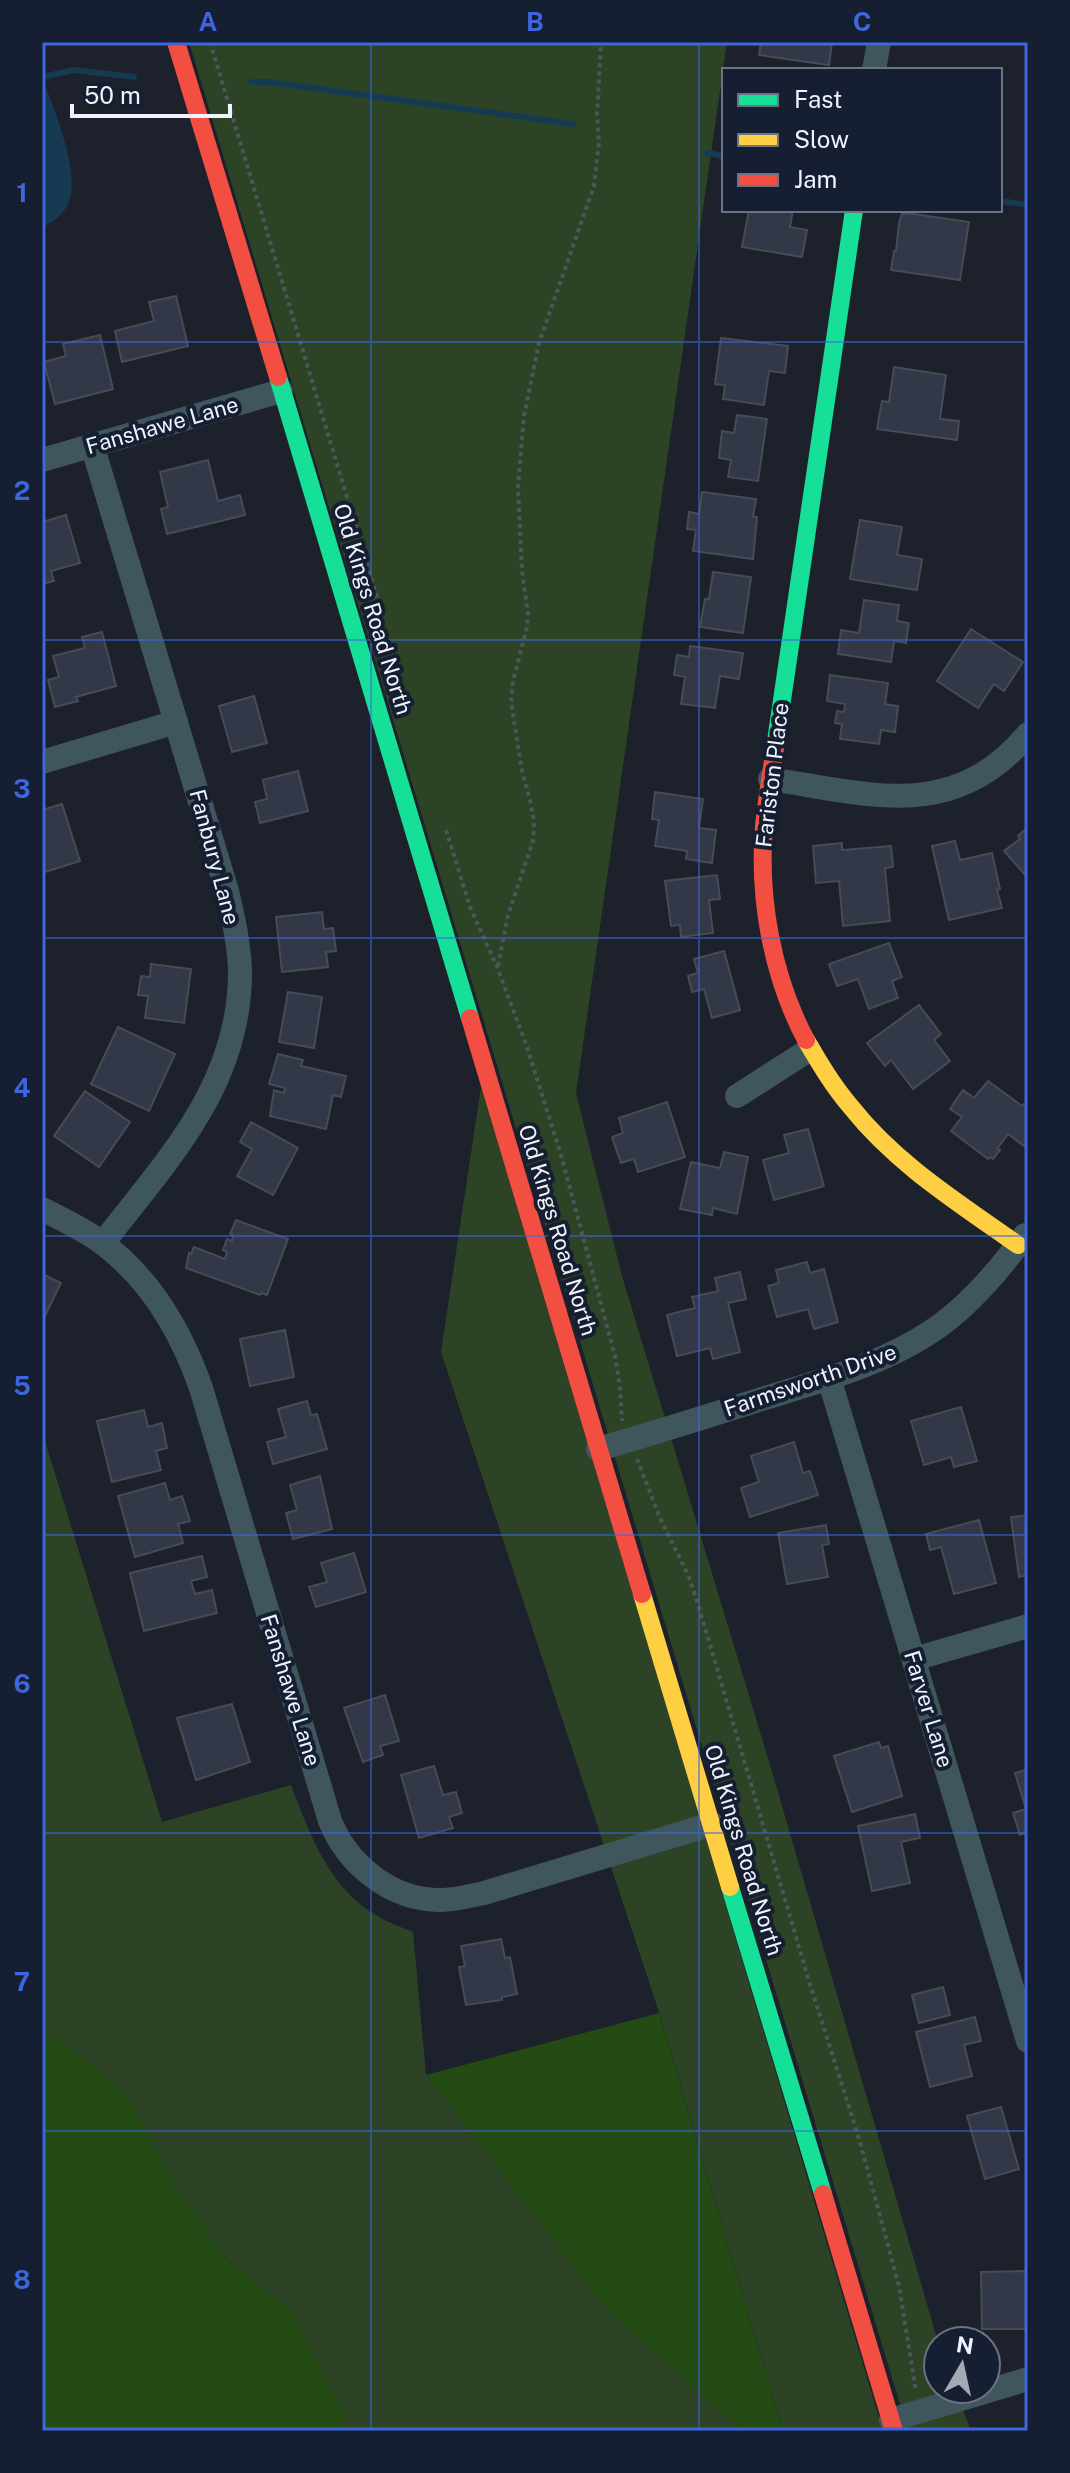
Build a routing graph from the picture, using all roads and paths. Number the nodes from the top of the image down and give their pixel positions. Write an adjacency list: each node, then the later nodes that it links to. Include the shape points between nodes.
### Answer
1 (176, 42): 7 (street, Old Kings Road North)
2 (210, 42): 10 (path)
3 (601, 42): 16 (path, via 594,186 539,343 524,416 519,500 528,613 511,702 534,822)
4 (879, 42): 5 (street)
5 (874, 68)
6 (854, 212): 14 (street, Fariston Place)
7 (281, 391): 8 (street, Fanshawe Lane); 24 (street, Old Kings Road North)
8 (92, 445): 9 (street, Fanshawe Lane); 11 (street, Fanbury Lane)
9 (42, 460)
10 (383, 616)
11 (176, 722): 13 (street); 21 (street, Fanbury Lane, via 233,915 240,969 236,1019 224,1063 200,1113)
12 (1028, 734): 14 (street, via 981,775 925,795 882,796)
13 (42, 762)
14 (770, 779): 17 (street, Fariston Place, via 762,854 765,916 778,974)
15 (446, 829): 16 (path, via 470,907)
16 (497, 967): 23 (path, via 561,1155 615,1356)
17 (809, 1050): 18 (street); 20 (street, Fariston Place, via 847,1105 882,1142 934,1185)
18 (737, 1096)
19 (42, 1209): 21 (street, Fanshawe Lane)
20 (1023, 1238): 22 (street, Farmsworth Drive, via 976,1294 943,1323 891,1354)
21 (103, 1243): 28 (street, Fanshawe Lane, via 151,1291 189,1357 330,1821 358,1865 404,1893 454,1899)
22 (829, 1378): 24 (street, Farmsworth Drive); 27 (street, Farver Lane)
23 (622, 1420)
24 (598, 1449): 28 (street, Old Kings Road North)
25 (636, 1458): 31 (path, via 689,1577 860,2142 899,2286)
26 (1028, 1626): 27 (street)
27 (914, 1659): 29 (street, Farver Lane)
28 (712, 1824): 32 (street, Old Kings Road North)
29 (1028, 2041)
30 (1028, 2379): 32 (street)
31 (916, 2393)
32 (892, 2425)

